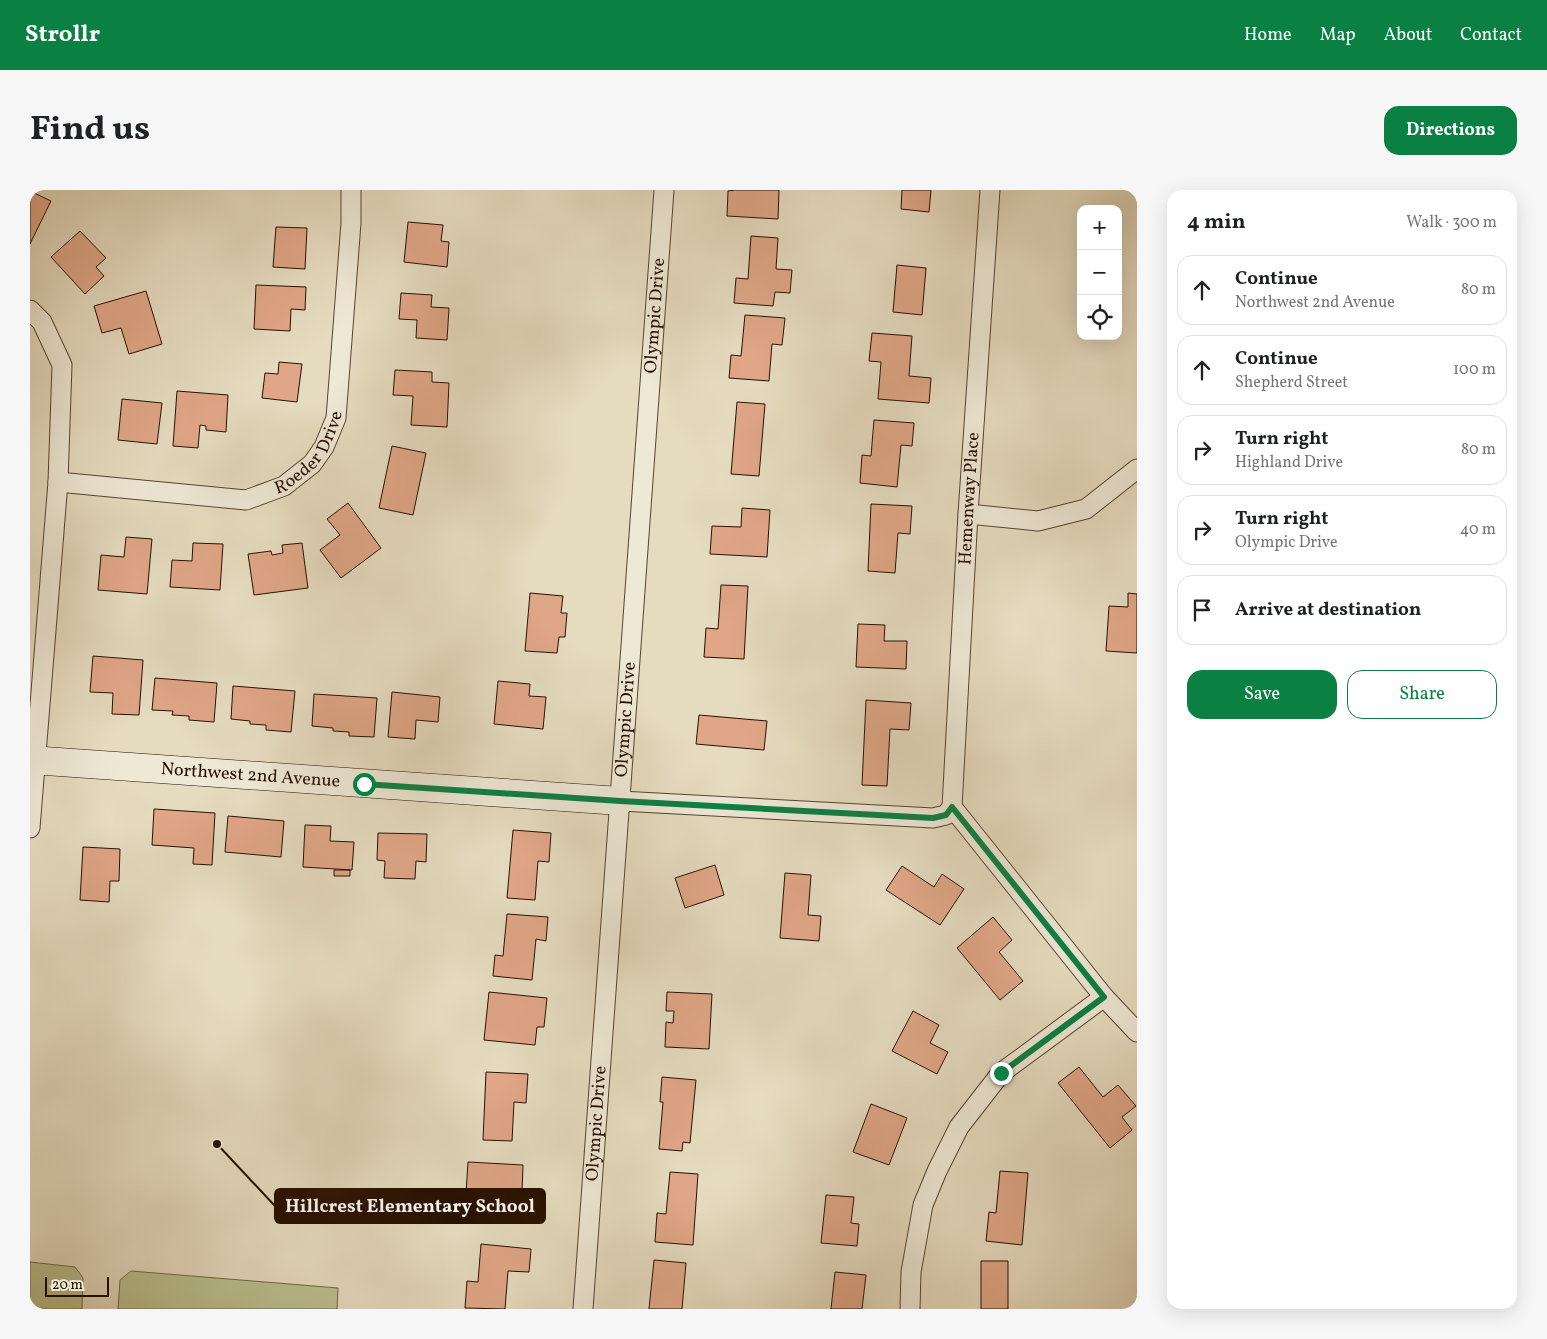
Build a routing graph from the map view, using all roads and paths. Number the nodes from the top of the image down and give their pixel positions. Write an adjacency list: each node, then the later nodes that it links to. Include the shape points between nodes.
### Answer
1 (351, 190): 6 (street, Roeder Drive, via 336,418 324,447 312,464 284,486 246,500)
2 (664, 190): 9 (street, Olympic Drive)
3 (990, 190): 7 (street, Hemenway Place)
4 (30, 310): 6 (street, via 42,322 62,365)
5 (1137, 469): 7 (street, via 1086,509 1038,521)
6 (58, 482): 8 (street)
7 (968, 514): 10 (street, Hemenway Place)
8 (33, 760): 9 (street, Northwest 2nd Avenue); 11 (street)
9 (620, 801): 10 (street, via 933,818 946,815); 14 (street, Olympic Drive)
10 (952, 807): 12 (street)
11 (30, 828)
12 (1104, 997): 13 (street); 15 (street, via 1001,1073 959,1127 924,1205 911,1272)
13 (1137, 1032)
14 (583, 1309)
15 (910, 1309)

